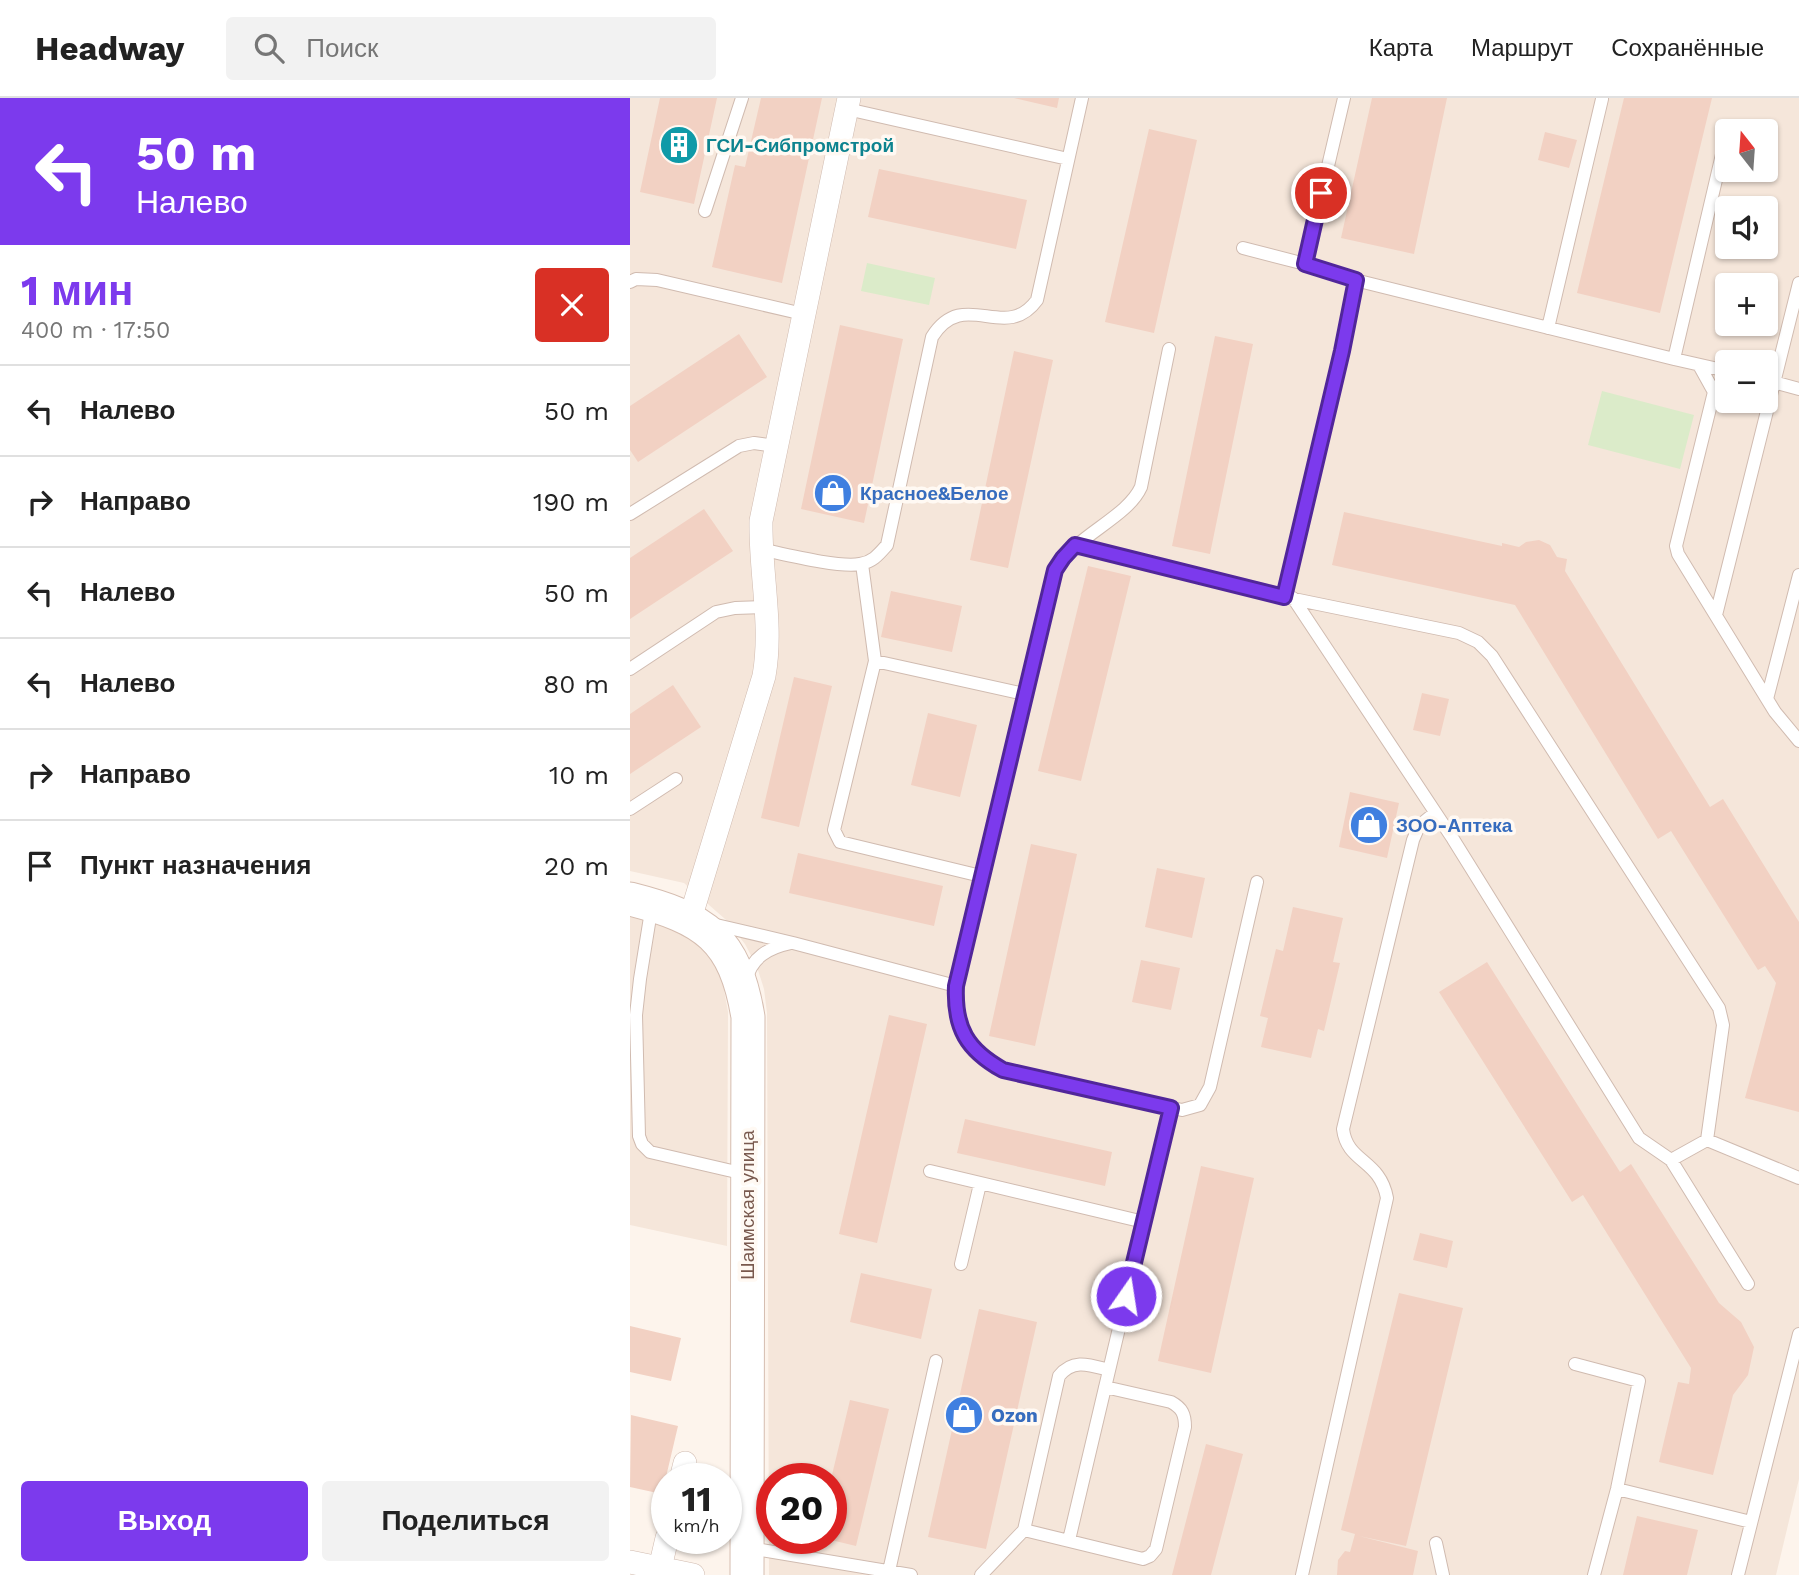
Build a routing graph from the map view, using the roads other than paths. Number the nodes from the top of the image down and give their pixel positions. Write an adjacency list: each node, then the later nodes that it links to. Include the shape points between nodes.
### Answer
1 (742, 98): 8 (lane)
2 (1082, 98): 6 (lane)
3 (1344, 98): 10 (lane)
4 (1602, 99): 15 (lane)
5 (848, 104): 6 (lane); 14 (street)
6 (1068, 159): 28 (lane, via 1042,286 1030,310 1003,319 954,315 939,325 932,337 887,545 877,557)
7 (1716, 182): 18 (lane)
8 (705, 211)
9 (1243, 248): 10 (lane)
10 (1305, 264): 11 (lane)
11 (1356, 280): 15 (lane); 30 (lane)
12 (630, 282): 14 (lane, via 657,280)
13 (1799, 283): 17 (lane)
14 (803, 314): 24 (street)
15 (1548, 328): 18 (lane)
16 (1169, 349): 26 (lane, via 1136,499)
17 (1778, 357)
18 (1674, 359): 19 (lane)
19 (1699, 365): 20 (lane); 32 (lane, via 1714,392 1676,546)
20 (1715, 368)
21 (1778, 384): 22 (lane)
22 (1799, 388)
23 (1764, 413): 32 (lane)
24 (776, 446): 25 (lane, via 739,446); 27 (street, via 764,499)
25 (630, 514)
26 (1075, 545): 30 (lane); 35 (lane, via 1055,570)
27 (760, 549): 28 (lane); 31 (street)
28 (862, 564): 33 (lane)
29 (1799, 575): 36 (lane)
30 (1289, 597): 40 (lane); 49 (lane, via 1459,633 1492,656 1719,1008 1723,1025)
31 (766, 607): 34 (lane, via 716,612); 44 (street, via 764,676)
32 (1716, 615): 36 (lane)
33 (875, 661): 35 (lane); 41 (lane, via 834,831 840,842)
34 (630, 669)
35 (1024, 694): 41 (lane)
36 (1767, 699): 37 (lane)
37 (1799, 741)
38 (676, 779): 39 (lane)
39 (630, 809)
40 (1435, 813): 50 (lane, via 1639,1138); 75 (lane, via 1419,826 1413,840 1343,1129 1349,1148 1378,1174 1387,1198)
41 (981, 876): 46 (lane)
42 (1256, 882): 48 (lane, via 1207,1097 1191,1109)
43 (641, 902): 44 (main road, Шаимская улица); 52 (lane, via 636,1015 642,1144 650,1152)
44 (690, 919): 45 (lane); 47 (main road, Шаимская улица, via 722,944)
45 (793, 943): 46 (lane); 47 (lane, via 769,949 757,958)
46 (956, 986): 48 (lane, via 959,1024 984,1060 1003,1070)
47 (744, 990): 52 (main road, Шаимская улица)
48 (1171, 1108): 55 (lane)
49 (1707, 1140): 50 (lane); 53 (lane)
50 (1671, 1160): 57 (lane)
51 (930, 1171): 54 (lane)
52 (748, 1175): 68 (main road, Шаимская улица)
53 (1799, 1178)
54 (980, 1184): 55 (lane); 56 (lane)
55 (1144, 1222): 61 (lane)
56 (961, 1264)
57 (1748, 1284)
58 (1799, 1334): 64 (lane)
59 (936, 1361): 71 (lane)
60 (1575, 1364): 63 (lane, via 1639,1381)
61 (1109, 1370): 62 (lane); 65 (lane, via 1076,1363 1059,1376)
62 (1105, 1387): 66 (lane); 66 (lane, via 1179,1406 1185,1427 1156,1549 1150,1556 1143,1559)
63 (1617, 1489): 64 (lane); 77 (lane)
64 (1751, 1522): 78 (lane)
65 (1024, 1530): 66 (lane); 74 (lane)
66 (1069, 1539)
67 (1436, 1543): 76 (lane)
68 (746, 1561): 71 (lane)
69 (630, 1562): 70 (street)
70 (655, 1570): 72 (street)
71 (889, 1571): 73 (lane)
72 (693, 1575)
73 (911, 1575)
74 (981, 1575)
75 (1302, 1575)
76 (1443, 1575)
77 (1594, 1575)
78 (1738, 1575)

